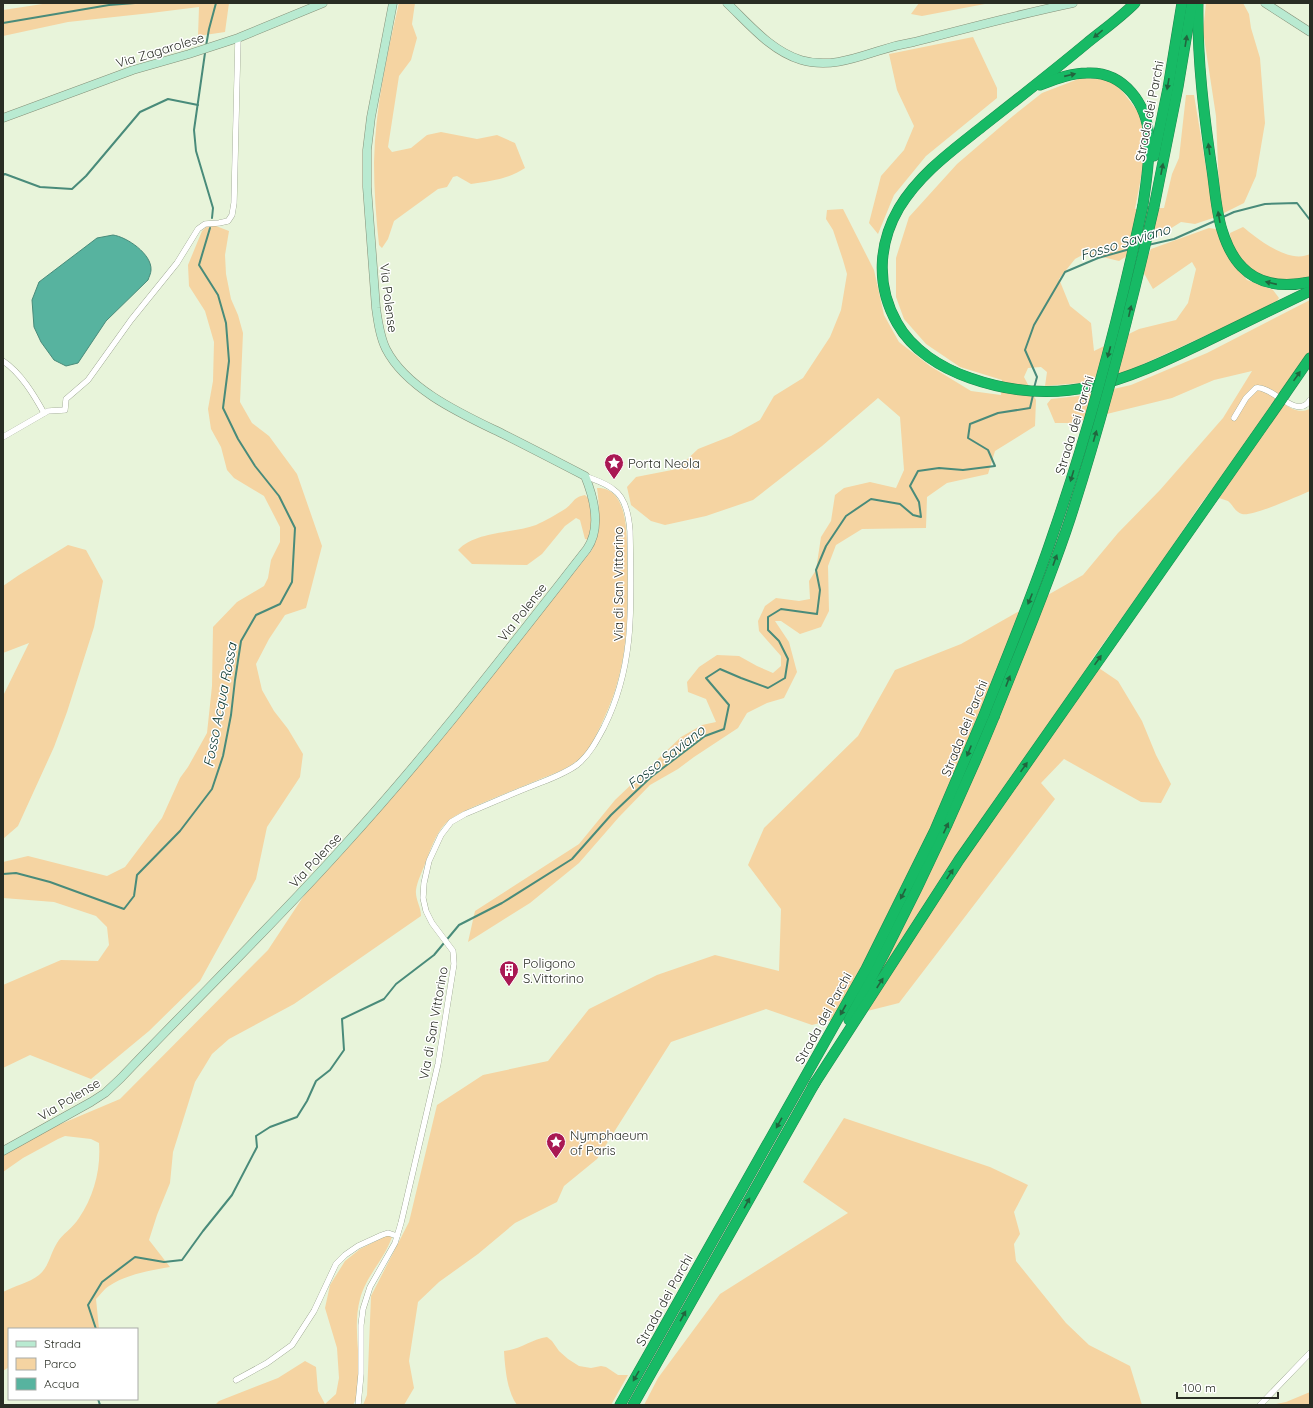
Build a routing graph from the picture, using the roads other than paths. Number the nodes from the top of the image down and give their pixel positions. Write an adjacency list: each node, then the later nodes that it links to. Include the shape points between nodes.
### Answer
1 (323, 3): 9 (street, Via Zagarolese)
2 (393, 3): 21 (street, Via Polense, via 371,117 366,162 376,308 385,348 404,374 420,387 472,419)
3 (727, 3): 4 (street, via 782,52 801,60 821,63 844,61)
4 (1073, 3)
5 (1265, 3): 8 (street)
6 (1190, 4): 12 (highway, Strada dei Parchi, one-way to 12, via 1168,88); 13 (highway, one-way to 6, via 1285,285 1259,279 1241,266 1227,245 1220,221 1198,44); 22 (highway, Strada dei Parchi, one-way to 6, bridge, via 868,986 959,800 1057,554 1081,484 1118,359 1154,207 1178,87)
7 (1132, 6): 10 (highway, one-way to 10)
8 (1310, 32)
9 (238, 38): 11 (street, Via Zagarolese, via 133,70); 18 (street, via 232,215 228,220 205,224 198,229 177,263 131,320 88,380 66,399 65,410)
10 (1033, 87): 12 (highway, one-way to 12, via 1069,75 1092,72 1115,78 1130,90 1142,109 1149,135); 14 (highway, via 919,181 892,222 882,260 882,278 888,304 908,340 927,356 968,378 1027,392 1058,392 1102,384 1144,370)
11 (3, 118)
12 (1143, 205): 28 (highway, Strada dei Parchi, one-way to 28, bridge, via 1111,346 1069,486 1033,591 950,798 866,969)
13 (1310, 282)
14 (1310, 291)
15 (1310, 358): 22 (highway, one-way to 15, via 959,860)
16 (3, 361): 18 (street, via 23,380)
17 (1310, 400): 19 (street, via 1299,407 1264,388 1256,388 1246,398)
18 (44, 413): 20 (street)
19 (1234, 418)
20 (3, 437)
21 (585, 476): 23 (street, Via Polense, via 595,512 593,536 589,546 498,662 374,812 302,892 113,1085 91,1102); 24 (street, Via di San Vittorino, via 617,492 625,506 629,525 631,621 619,691 608,720 594,745 578,764 453,821 445,829 429,861 423,888 426,911 453,951 455,959 428,1112)
22 (813, 1086): 29 (highway, Strada dei Parchi, one-way to 22)
23 (3, 1151)
24 (397, 1236): 26 (street, via 388,1233 382,1235 358,1246 346,1255 336,1264 314,1311 292,1345 267,1363); 27 (street, Via di San Vittorino, via 370,1287 363,1309)
25 (1310, 1353): 30 (street)
26 (236, 1380)
27 (358, 1405)
28 (620, 1405)
29 (633, 1405)
30 (1260, 1405)

